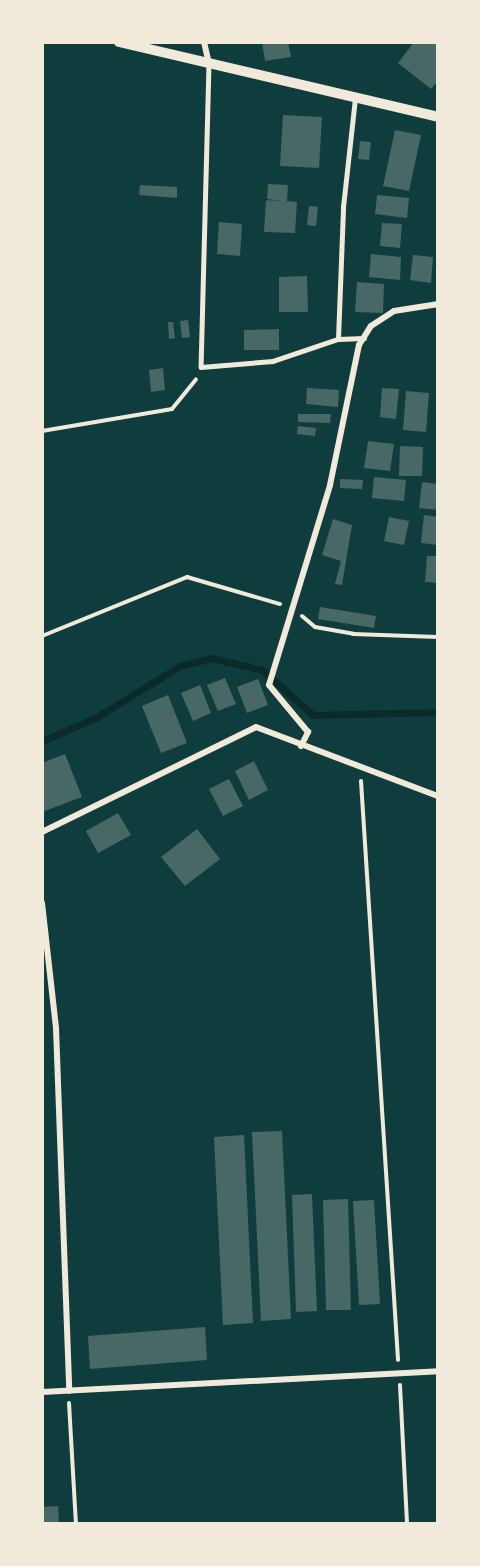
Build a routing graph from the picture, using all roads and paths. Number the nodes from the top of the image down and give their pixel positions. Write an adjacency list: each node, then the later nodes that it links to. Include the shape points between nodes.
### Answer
1 (119, 42): 3 (street)
2 (204, 42): 3 (street)
3 (209, 64): 4 (street); 9 (lane, via 205,356)
4 (355, 98): 5 (street); 8 (lane, via 342,219)
5 (438, 117)
6 (438, 304): 7 (street, via 394,311)
7 (364, 338): 8 (lane); 11 (street, via 330,485)
8 (338, 339): 9 (lane, via 273,361)
9 (201, 367): 10 (path, via 172,409)
10 (42, 431)
11 (292, 608): 12 (path, via 187,577); 13 (path, via 315,627 353,634); 14 (street, via 269,685 308,732)
12 (42, 636)
13 (438, 637)
14 (301, 746): 15 (street); 17 (street, via 256,727)
15 (361, 768): 16 (street); 20 (path)
16 (438, 796)
17 (42, 832)
18 (42, 903): 21 (street, via 56,1028)
19 (438, 1371): 20 (street)
20 (399, 1374): 21 (street); 24 (path)
21 (69, 1391): 22 (street); 23 (path)
22 (42, 1392)
23 (76, 1524)
24 (407, 1524)

